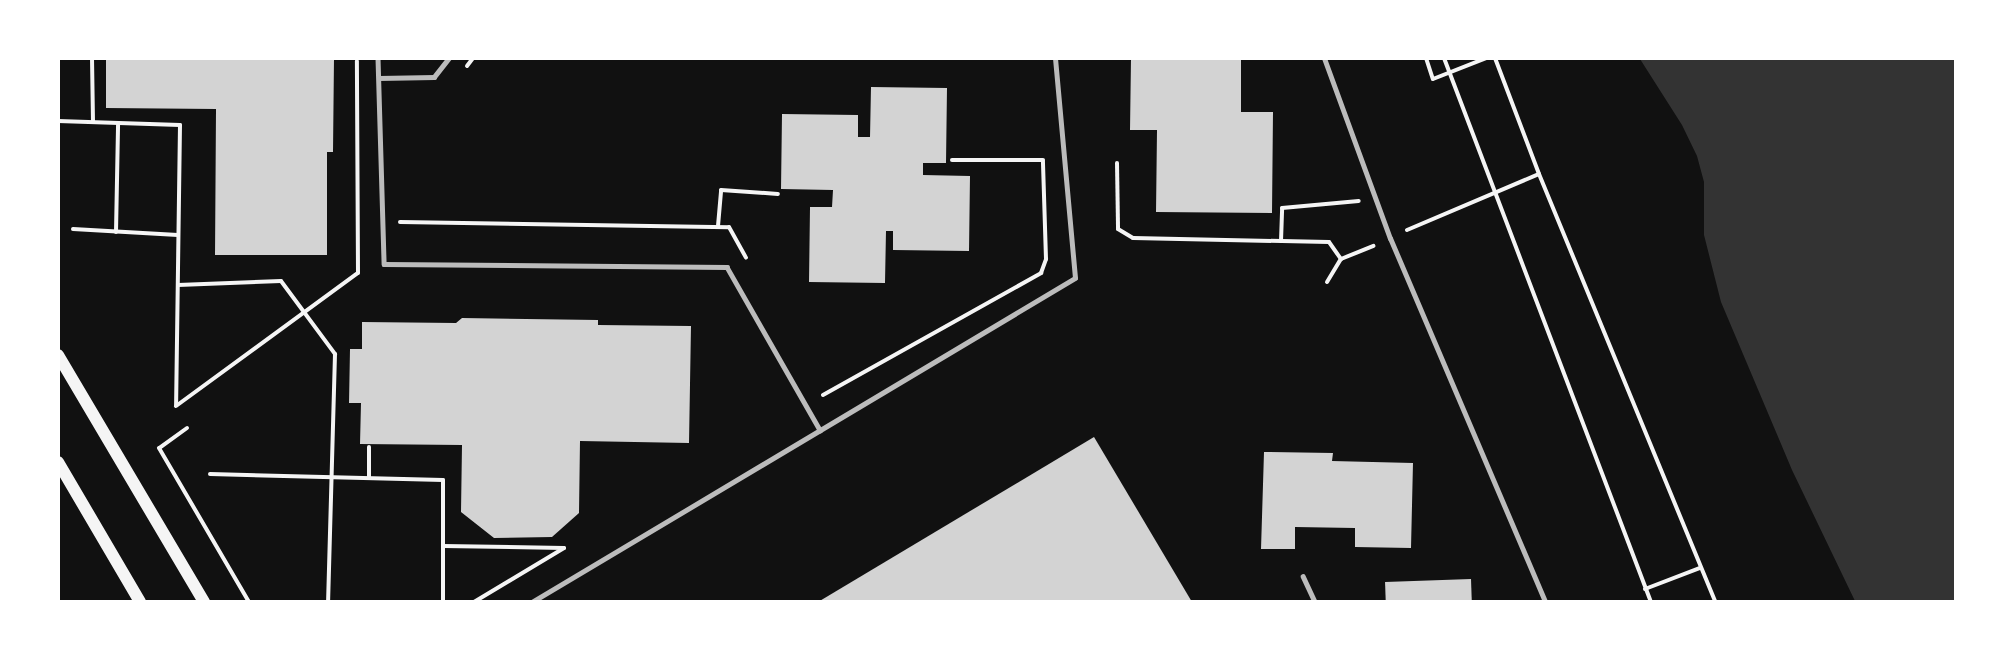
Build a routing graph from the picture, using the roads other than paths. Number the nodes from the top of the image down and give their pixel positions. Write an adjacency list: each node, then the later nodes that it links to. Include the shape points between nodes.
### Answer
1 (378, 58): 5 (lane)
2 (449, 58): 5 (lane, via 434,77)
3 (1055, 58): 7 (lane, via 1075,278)
4 (1324, 58): 14 (street, via 1390,238)
5 (379, 78): 7 (lane, via 384,264 727,267)
6 (58, 355): 11 (main road)
7 (820, 430): 12 (lane)
8 (58, 462): 10 (main road)
9 (1303, 576): 13 (lane)
10 (140, 602)
11 (204, 602)
12 (532, 602)
13 (1315, 602)
14 (1545, 602)

